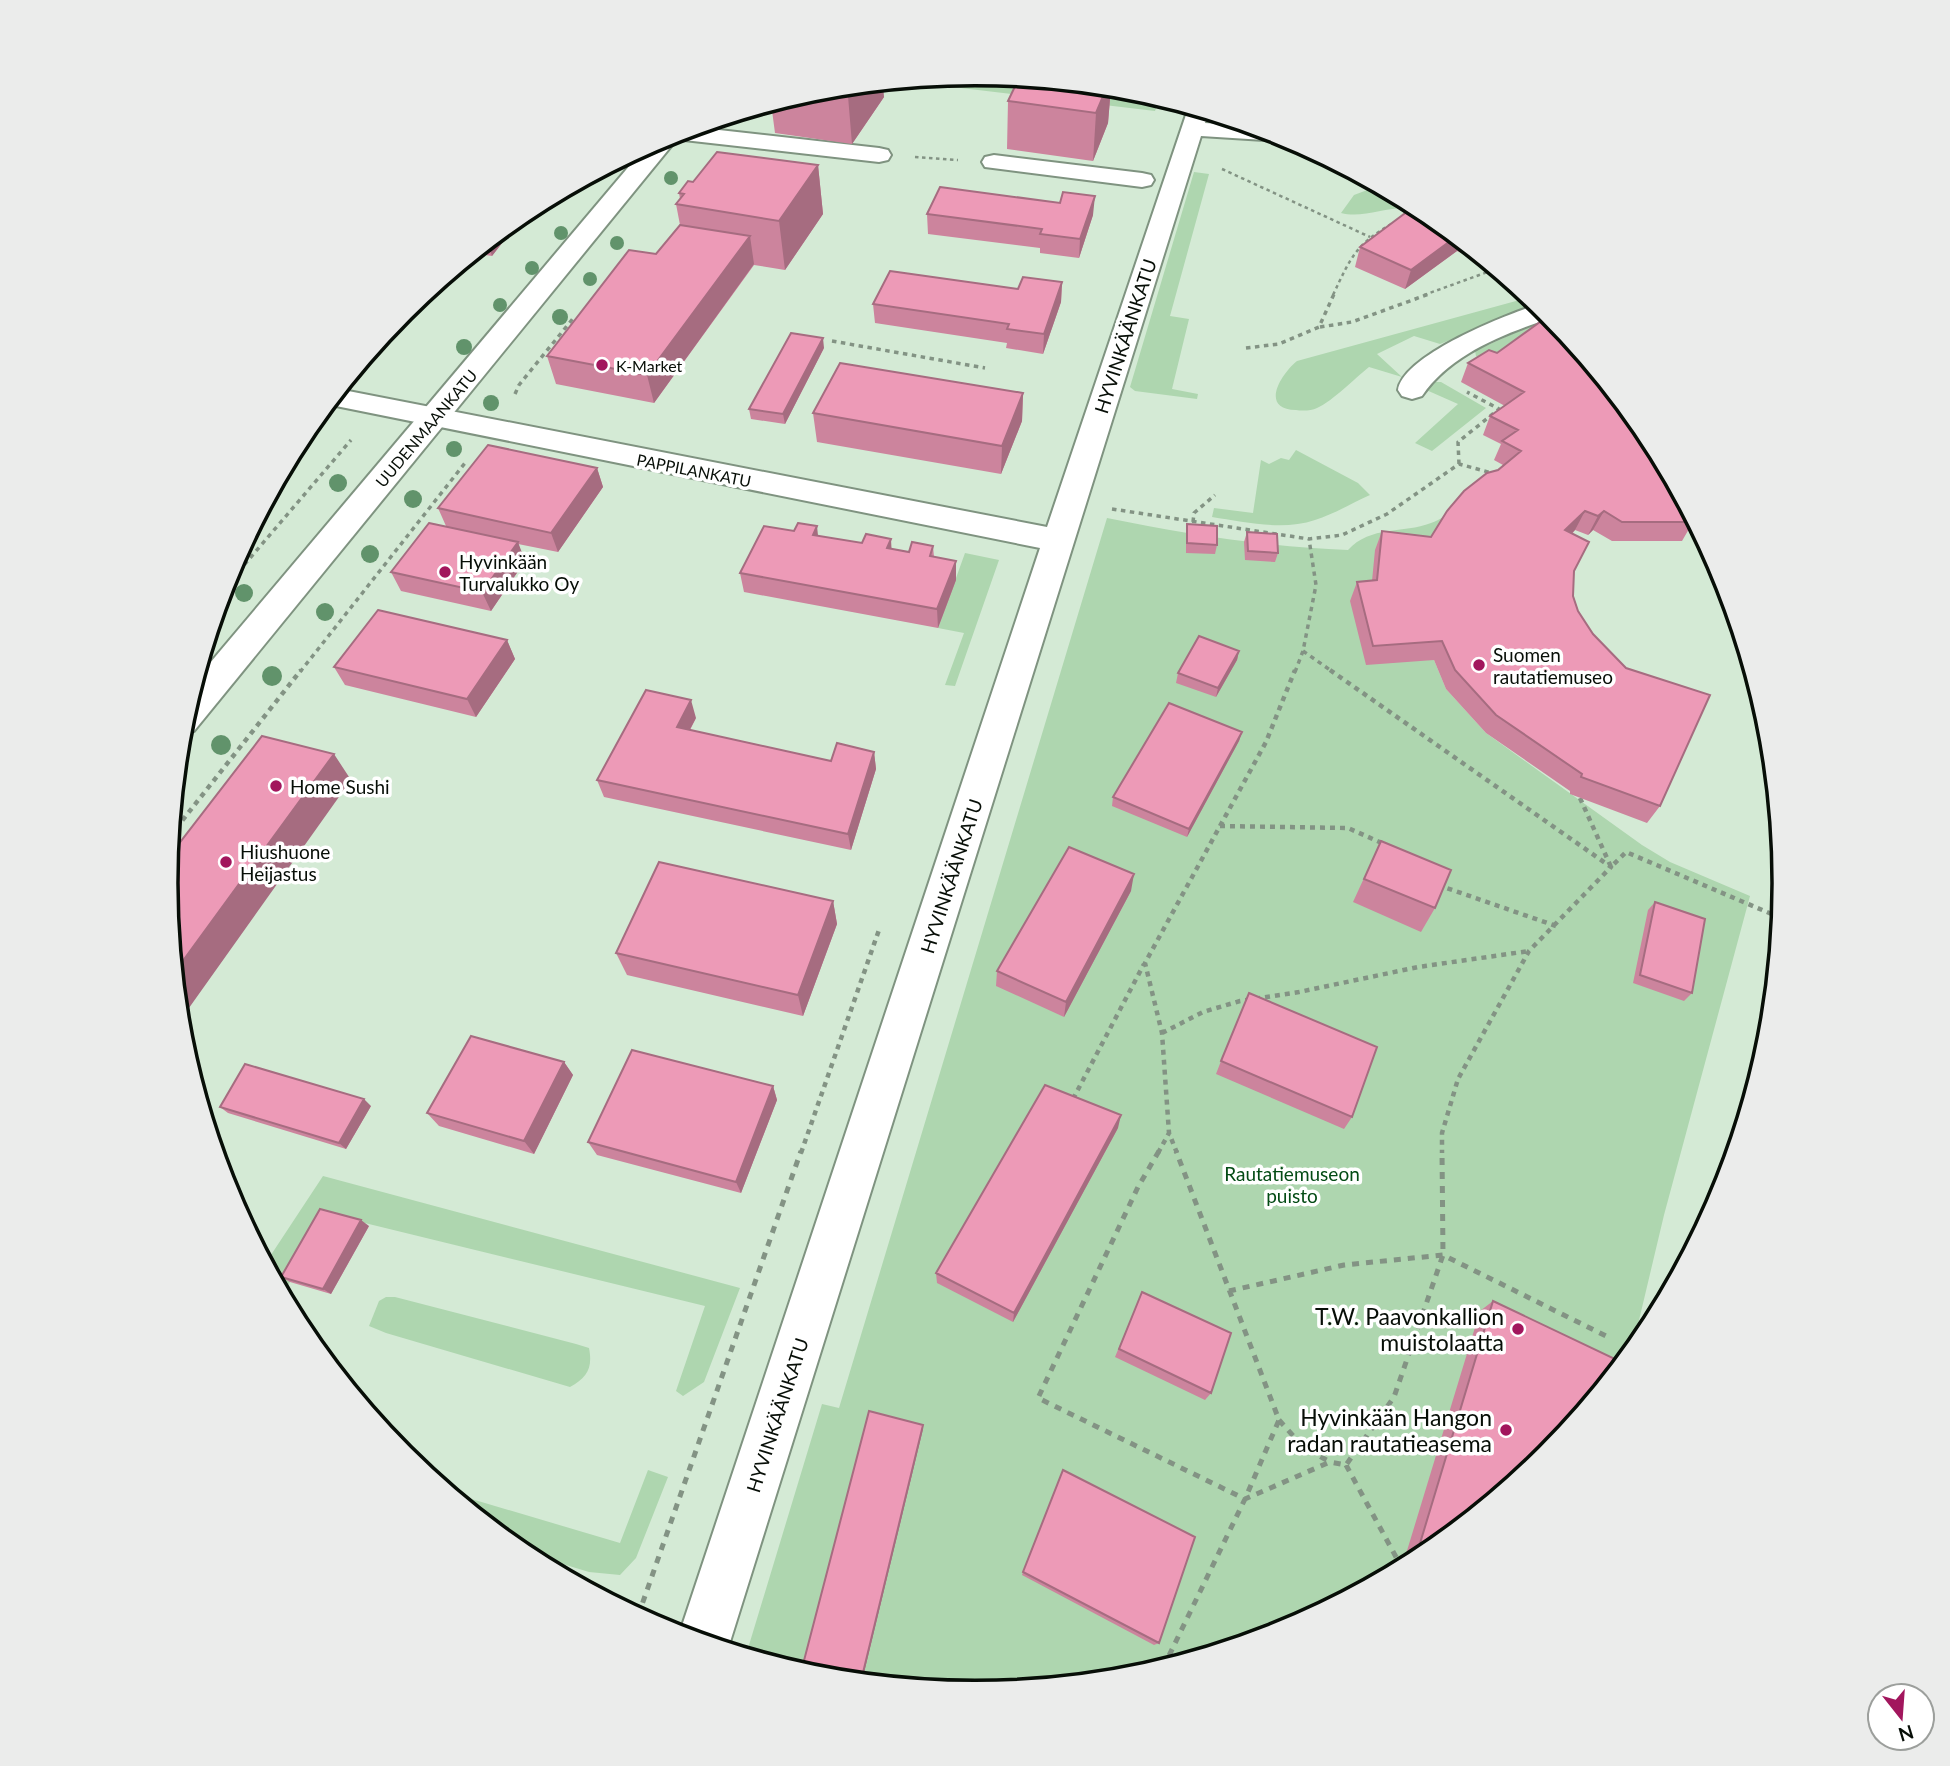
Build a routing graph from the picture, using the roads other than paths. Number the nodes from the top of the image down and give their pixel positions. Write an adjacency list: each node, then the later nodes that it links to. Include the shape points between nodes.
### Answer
1 (1184, 114): 13 (street, HYVINKÄÄNKATU)
2 (1190, 116): 3 (street, via 1212,131)
3 (1243, 132)
4 (700, 135): 6 (street)
5 (652, 154): 12 (street, UUDENMAANKATU)
6 (878, 155)
7 (994, 162): 8 (street)
8 (1142, 180)
9 (1534, 315): 10 (street, via 1460,346)
10 (1421, 380)
11 (341, 399): 12 (street, PAPPILANKATU)
12 (436, 416): 13 (street, PAPPILANKATU); 14 (street, UUDENMAANKATU)
13 (1058, 540): 15 (street, HYVINKÄÄNKATU)
14 (199, 700)
15 (706, 1633)

